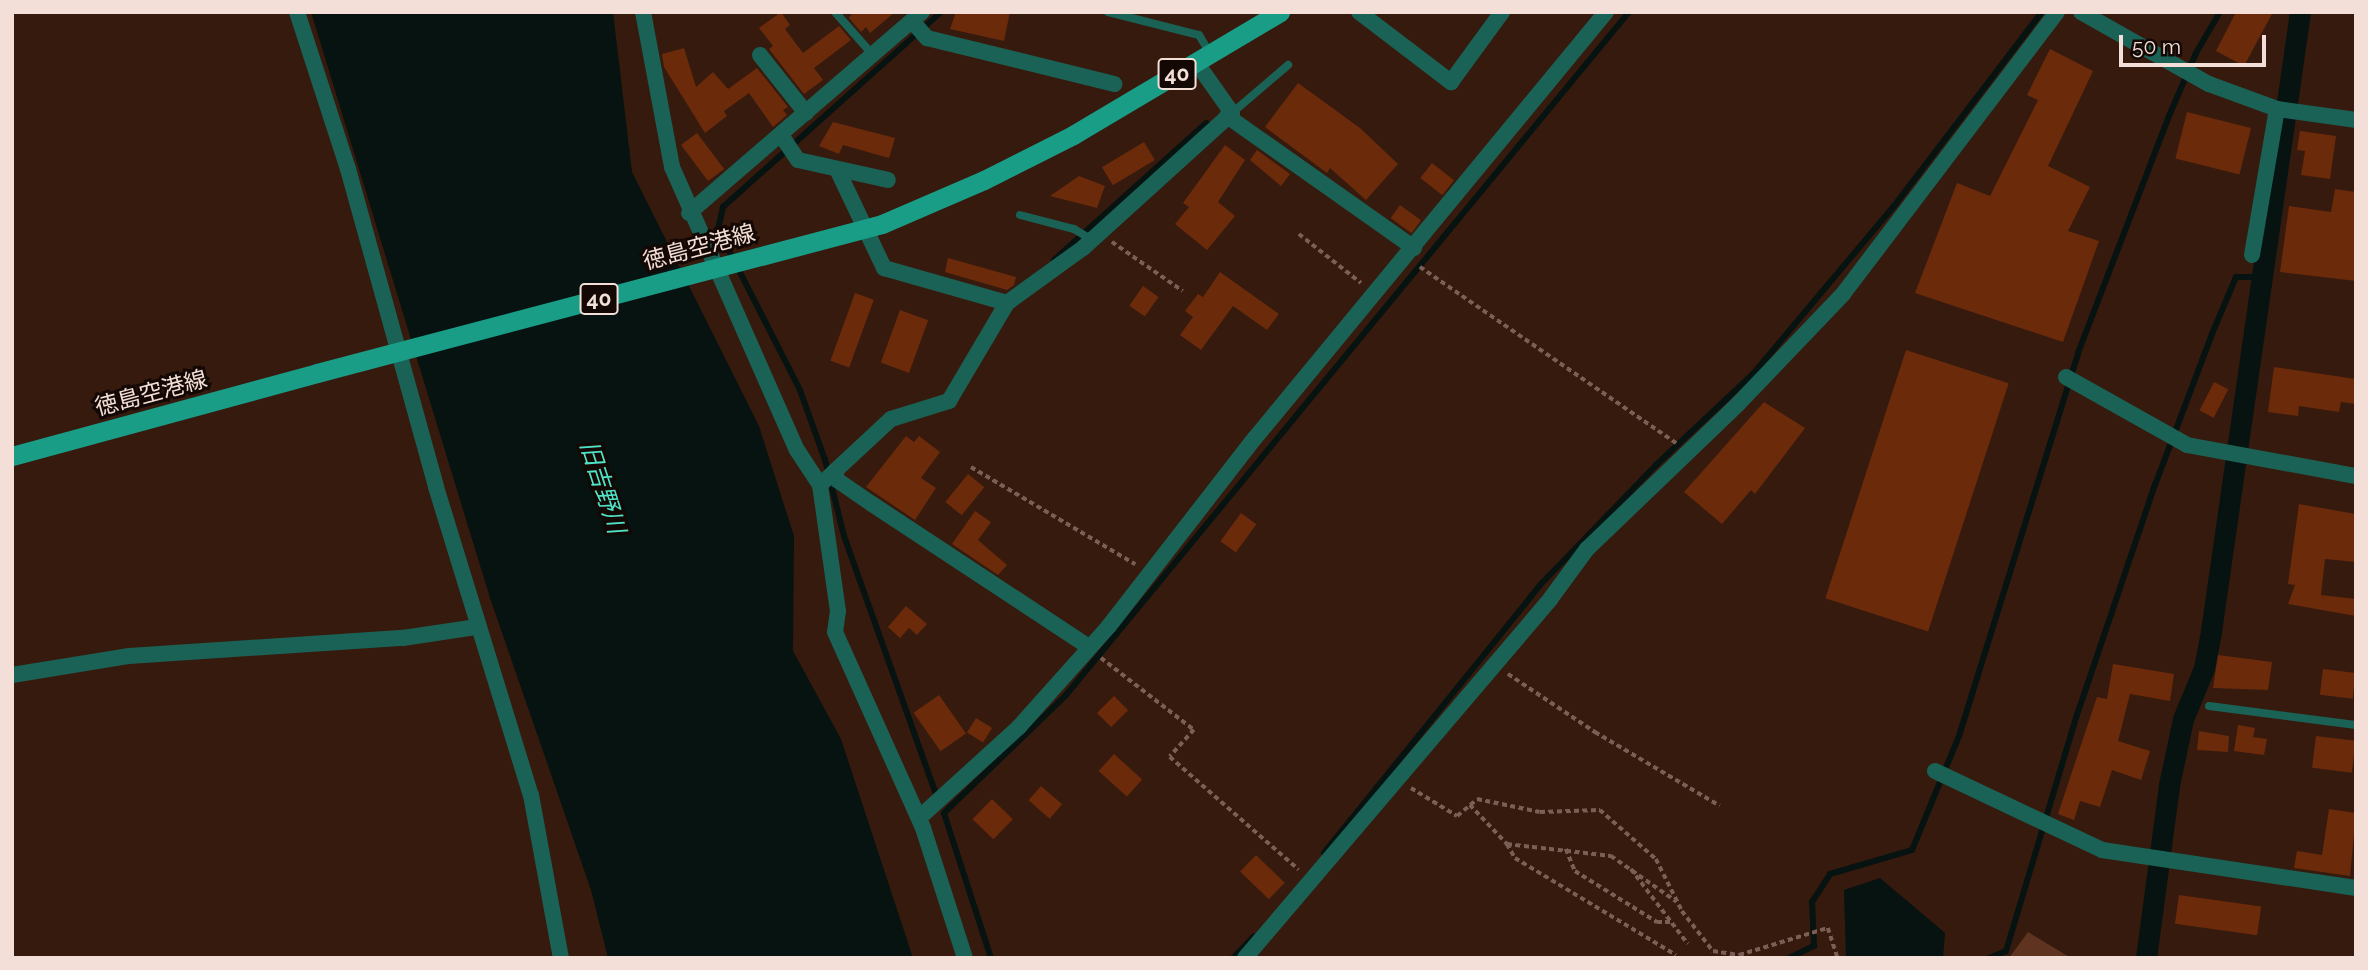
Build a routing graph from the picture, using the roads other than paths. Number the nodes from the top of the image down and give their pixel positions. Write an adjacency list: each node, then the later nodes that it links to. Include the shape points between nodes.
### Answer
1 (297, 12): 35 (street, via 348,169)
2 (643, 12): 24 (street, via 672,167)
3 (835, 12): 13 (lane)
4 (1108, 12): 14 (lane, via 1199,35)
5 (1280, 12): 14 (main road, 徳島空港線 / 40)
6 (1359, 12): 7 (street, via 1451,82)
7 (1502, 12)
8 (1606, 12): 27 (street)
9 (2057, 12): 45 (street, via 1843,293 1738,404 1587,549 1495,665)
10 (2081, 12): 17 (street, via 2209,84)
11 (917, 17): 13 (street); 16 (street, via 927,38)
12 (760, 55): 18 (street)
13 (873, 55): 18 (street)
14 (1203, 58): 19 (street); 31 (main road, 徳島空港線 / 40, bridge, via 1062,141 881,224)
15 (1288, 65): 19 (lane)
16 (1114, 85)
17 (2277, 109): 20 (street); 28 (street)
18 (806, 113): 21 (street)
19 (1230, 114): 26 (street); 27 (street)
20 (2356, 120)
21 (780, 135): 22 (street, via 799,160); 24 (street)
22 (837, 169): 23 (street); 29 (street, via 884,268)
23 (888, 180)
24 (690, 213): 34 (street, via 797,450)
25 (1020, 215): 26 (lane)
26 (1095, 237): 29 (street)
27 (1410, 253): 36 (street)
28 (2252, 255)
29 (1007, 303): 32 (street, via 949,401 891,419)
30 (2066, 377): 33 (street, via 2187,445)
31 (12, 456)
32 (835, 471): 34 (street); 36 (street, via 838,480 855,492)
33 (2356, 476)
34 (820, 485): 41 (street, via 838,611 835,632)
35 (478, 627): 37 (street, via 403,638 129,656); 43 (street, via 531,795)
36 (1090, 647): 41 (street, via 1019,727)
37 (12, 675)
38 (2209, 706): 39 (lane)
39 (2356, 725)
40 (1935, 771): 42 (street, via 2102,850)
41 (919, 818): 44 (street)
42 (2356, 888)
43 (561, 958)
44 (965, 958)
45 (1245, 958)

